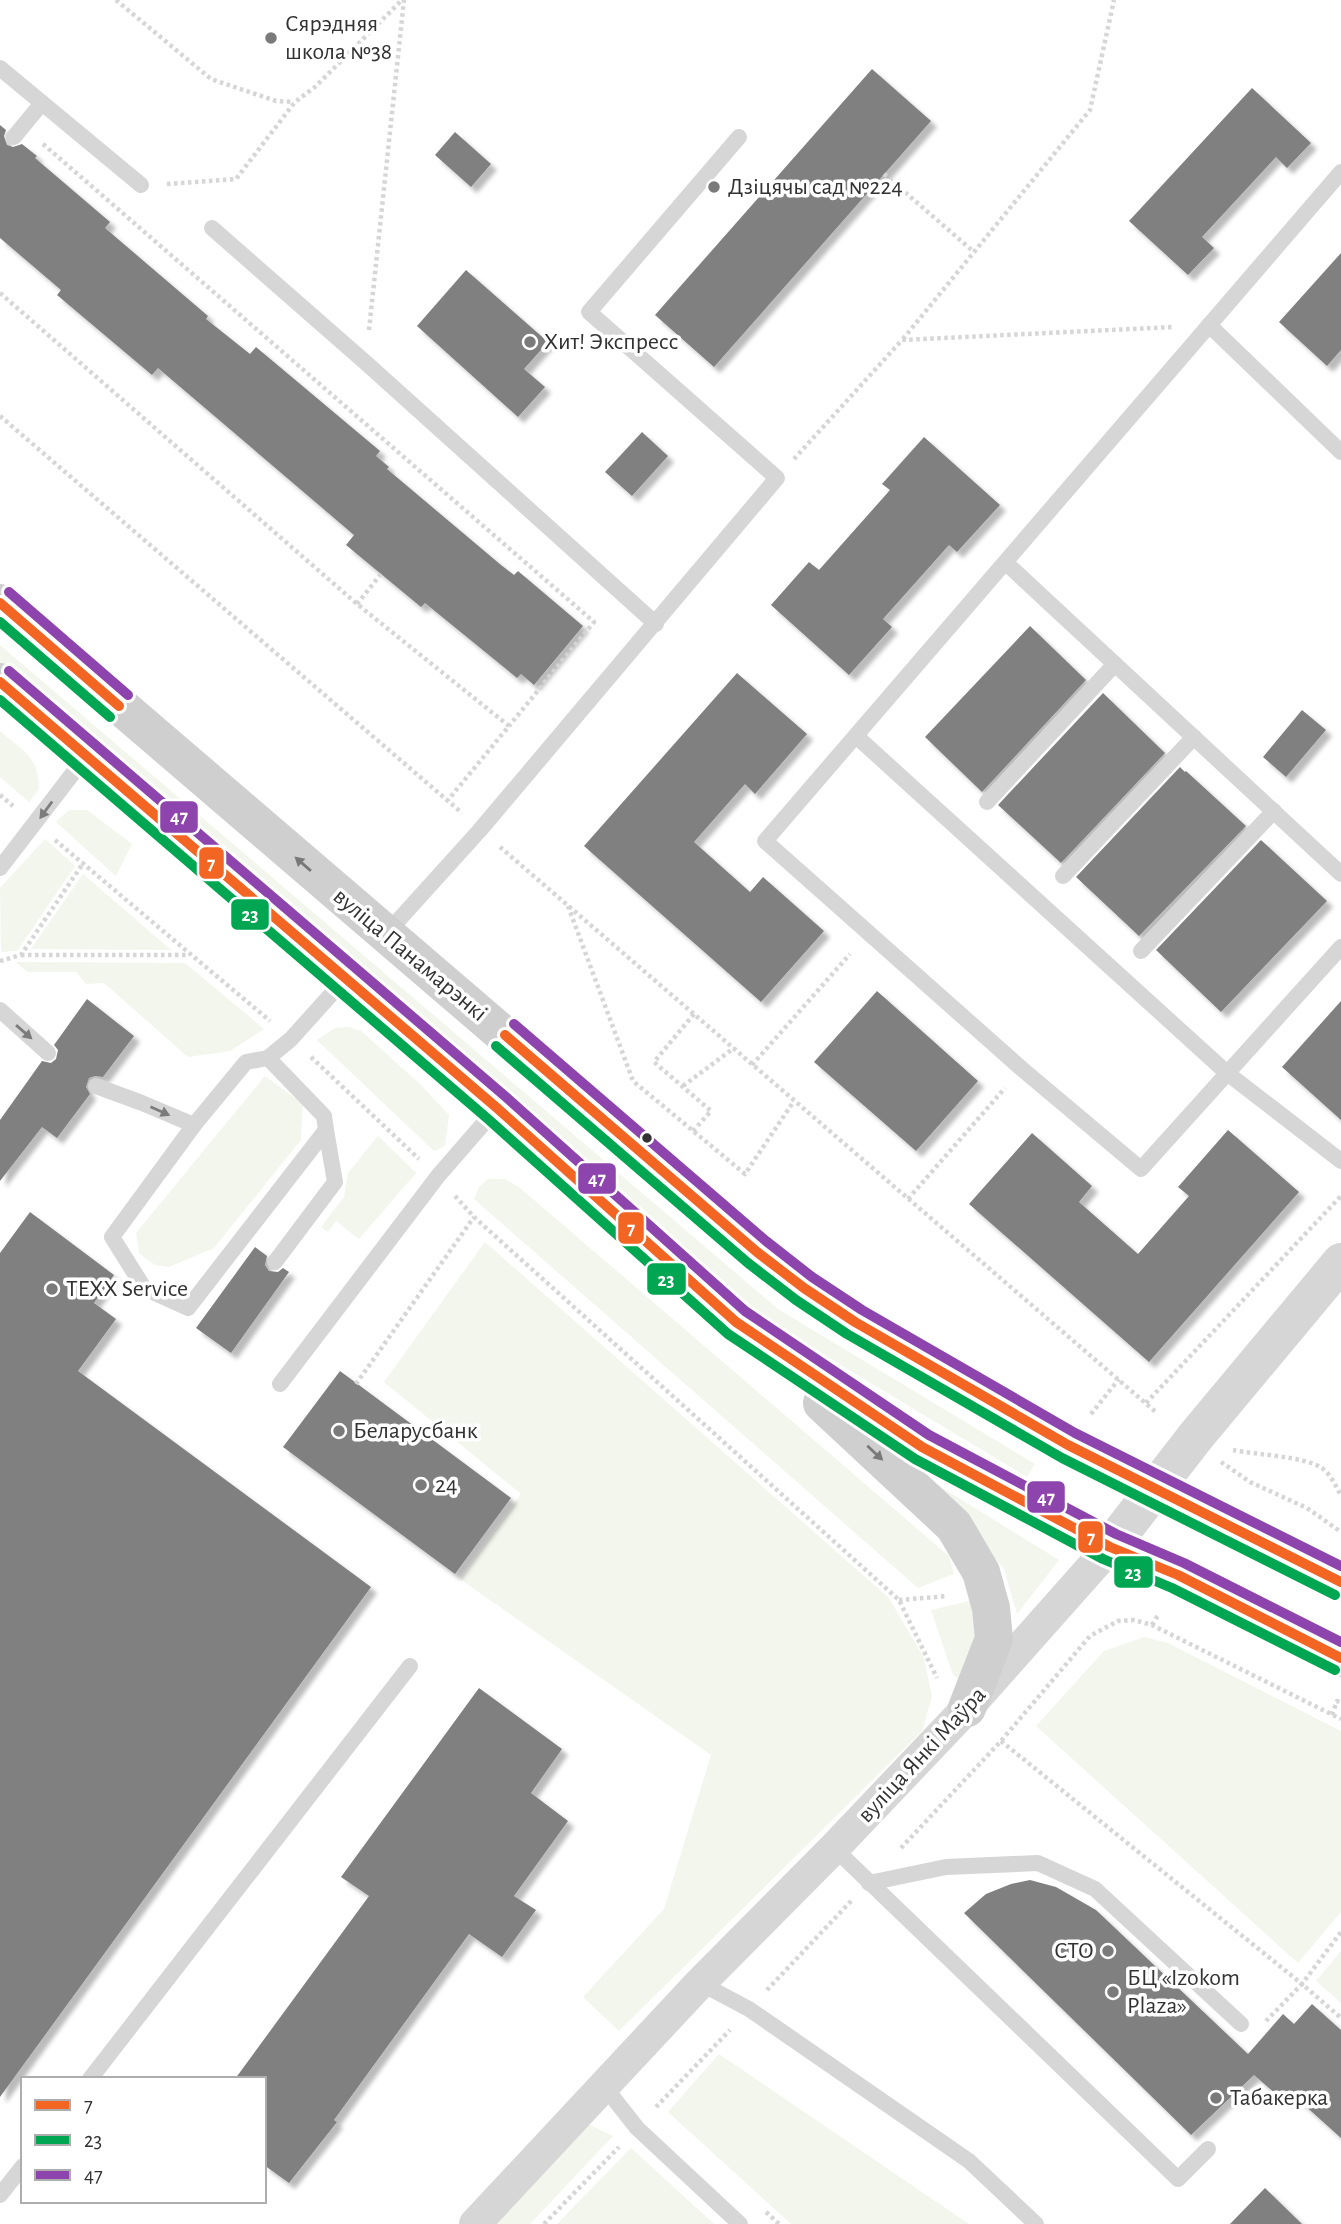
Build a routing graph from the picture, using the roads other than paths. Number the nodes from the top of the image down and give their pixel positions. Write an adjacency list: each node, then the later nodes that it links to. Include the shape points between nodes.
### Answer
1 (0, 68): 2 (lane)
2 (42, 103): 3 (lane); 6 (lane)
3 (18, 132)
4 (739, 137): 12 (lane, via 589,312 777,478)
5 (1341, 172): 8 (lane)
6 (141, 185)
7 (212, 228): 12 (lane)
8 (1209, 325): 9 (lane); 10 (lane)
9 (1341, 452)
10 (1006, 563): 13 (lane); 15 (lane)
11 (0, 603): 23 (main road, вуліца Панамарэнкі, one-way to 11)
12 (656, 624): 23 (lane)
13 (1115, 664): 16 (lane); 18 (lane)
14 (0, 682): 17 (main road)
15 (856, 736): 30 (lane); 30 (lane, via 765,841 1141,1169)
16 (1194, 737): 19 (lane); 22 (lane)
17 (87, 755): 20 (lane, one-way to 20); 26 (main road)
18 (987, 802)
19 (1274, 811): 21 (lane); 25 (lane)
20 (0, 868)
21 (1341, 874)
22 (1063, 876)
23 (385, 935): 40 (main road, вуліца Панамарэнкі, via 804,1288 1068,1445)
24 (1341, 947): 30 (lane)
25 (1140, 951)
26 (345, 979): 29 (lane); 32 (main road)
27 (0, 1010): 28 (lane, one-way to 28)
28 (48, 1053)
29 (268, 1058): 33 (lane, via 246,1062); 34 (lane, via 324,1116)
30 (1227, 1073): 35 (lane)
31 (96, 1086): 33 (lane, one-way to 33)
32 (497, 1108): 38 (main road); 39 (lane, via 438,1176)
33 (194, 1125): 34 (lane, via 112,1237 144,1288 188,1308)
34 (326, 1130): 36 (lane, via 335,1182)
35 (1341, 1161)
36 (275, 1262)
37 (1341, 1262): 40 (street, вуліца Янкі Маўра)
38 (736, 1322): 41 (main road, via 922,1447); 45 (main road, one-way to 45, via 954,1526 981,1572 994,1639)
39 (280, 1384)
40 (1155, 1490): 41 (street, вуліца Янкі Маўра); 42 (main road, вуліца Панамарэнкі)
41 (1110, 1547): 43 (main road, via 1178,1575); 45 (street, вуліца Янкі Маўра)
42 (1341, 1581)
43 (1341, 1658)
44 (410, 1666): 50 (lane)
45 (953, 1696): 46 (street, вуліца Янкі Маўра)
46 (834, 1848): 47 (lane); 48 (street, вуліца Янкі Маўра)
47 (869, 1882): 49 (lane, via 946,1867 1038,1863 1095,1889); 52 (lane, via 1178,2179)
48 (700, 1983): 51 (street, вуліца Янкі Маўра); 57 (lane, via 749,2010 969,2161)
49 (1241, 2024)
50 (92, 2077)
51 (604, 2086): 55 (street, вуліца Янкі Маўра); 56 (lane, via 637,2128)
52 (1209, 2149)
53 (21, 2168): 54 (lane)
54 (0, 2195)
55 (475, 2224)
56 (740, 2224)
57 (1036, 2224)

